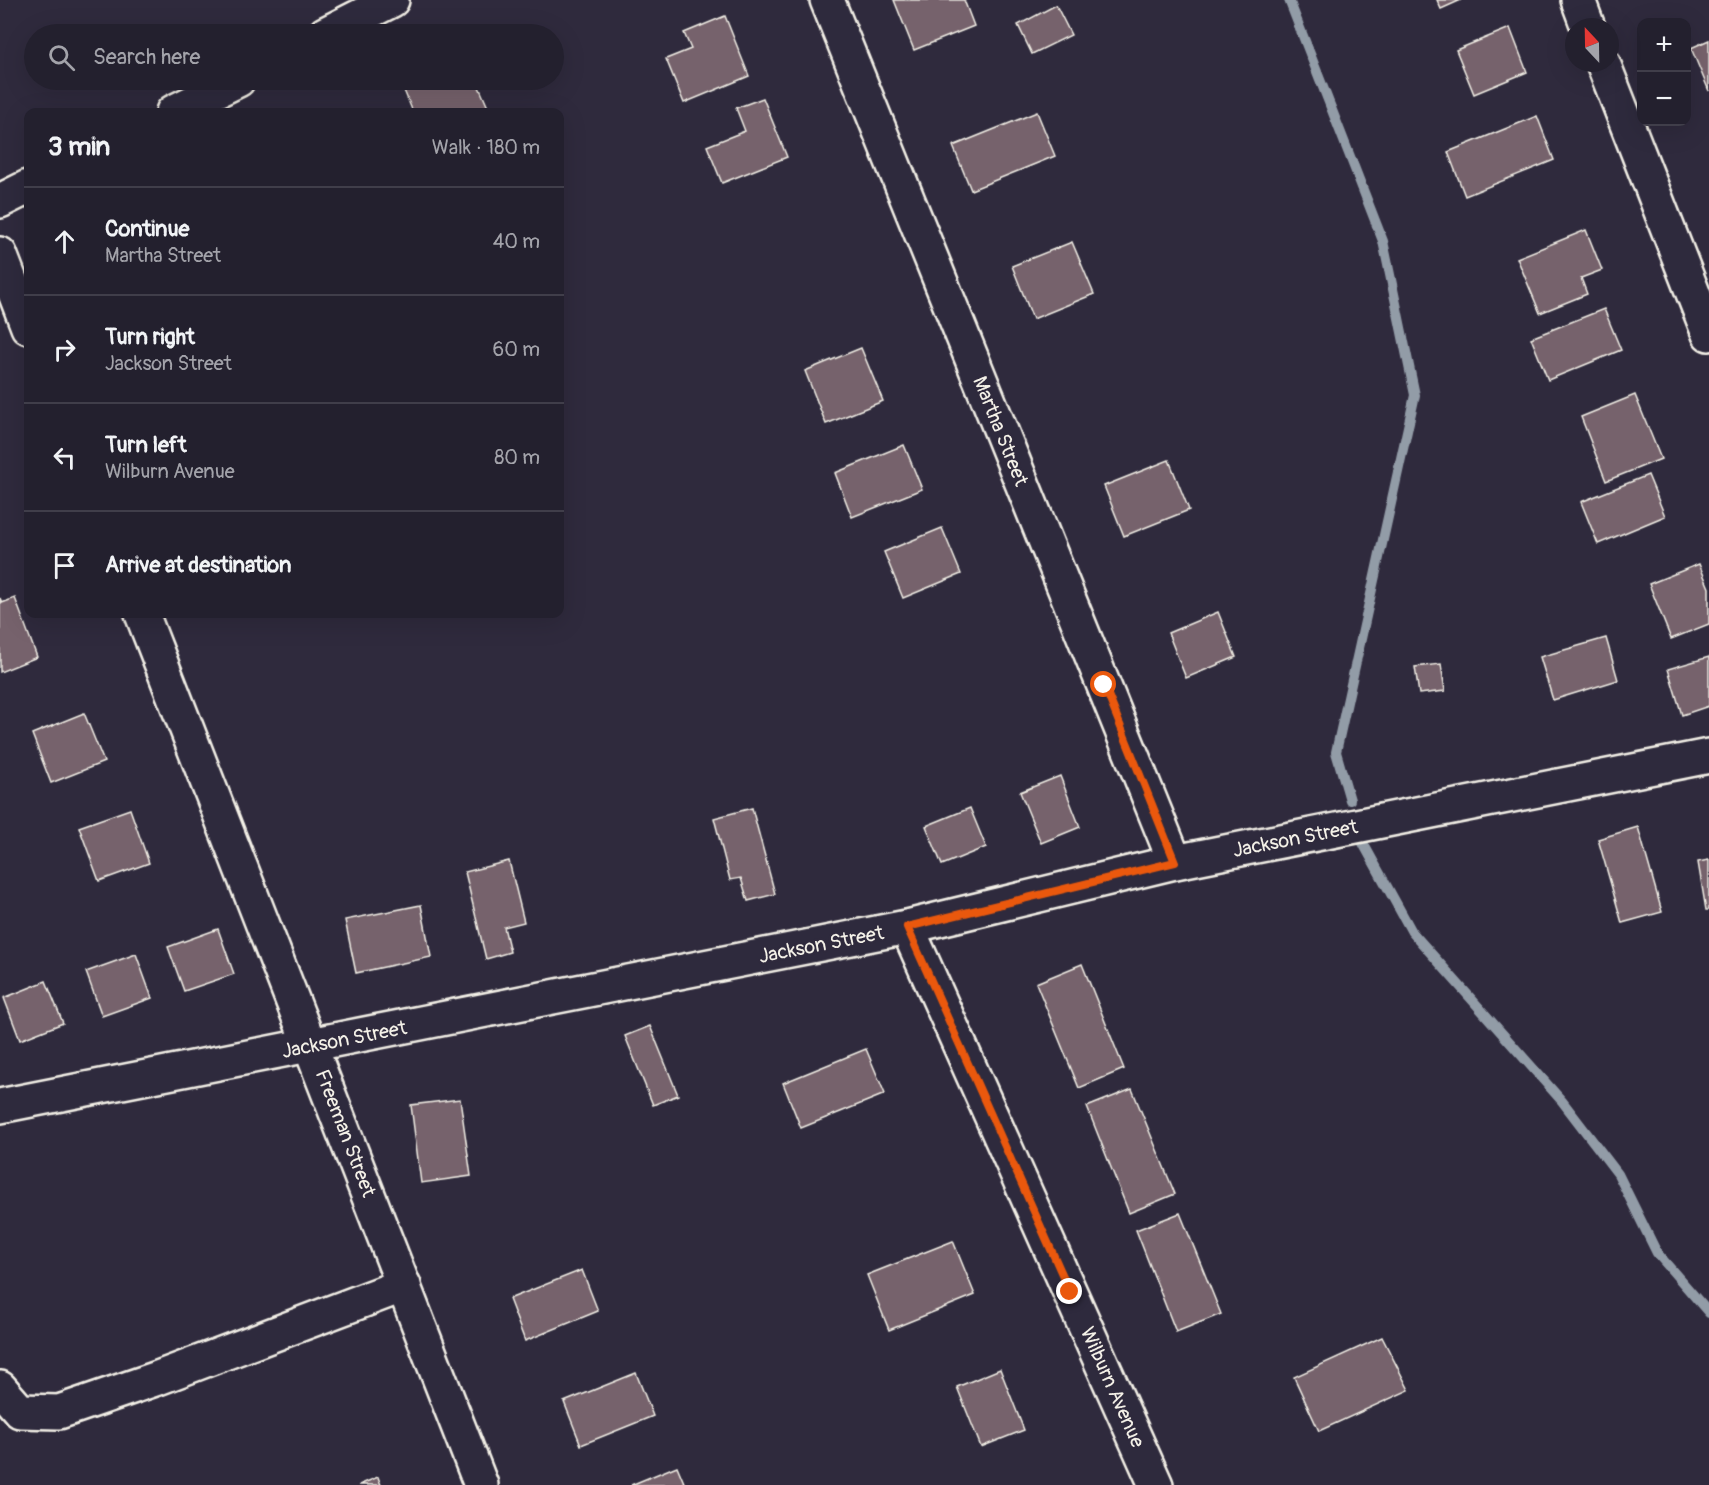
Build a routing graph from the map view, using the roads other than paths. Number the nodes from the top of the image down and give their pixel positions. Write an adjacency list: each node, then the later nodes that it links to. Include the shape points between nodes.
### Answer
1 (392, 0): 5 (street)
2 (827, 0): 16 (street, Martha Street)
3 (1578, 0): 4 (street)
4 (1585, 18)
5 (345, 24)
6 (1607, 72): 13 (street)
7 (217, 90): 8 (street)
8 (181, 108)
9 (24, 189): 10 (street)
10 (0, 201)
11 (0, 254): 12 (street)
12 (24, 317)
13 (1709, 334)
14 (144, 618): 18 (street, Freeman Street)
15 (1709, 756): 16 (street, Jackson Street)
16 (1175, 862): 17 (street, Jackson Street)
17 (907, 927): 18 (street, Jackson Street); 23 (street, Wilburn Avenue)
18 (312, 1045): 19 (street, Jackson Street); 20 (street, Freeman Street)
19 (0, 1107)
20 (404, 1285): 21 (street, via 58,1412 20,1411); 22 (street, Freeman Street)
21 (0, 1388)
22 (481, 1485)
23 (1156, 1485)

